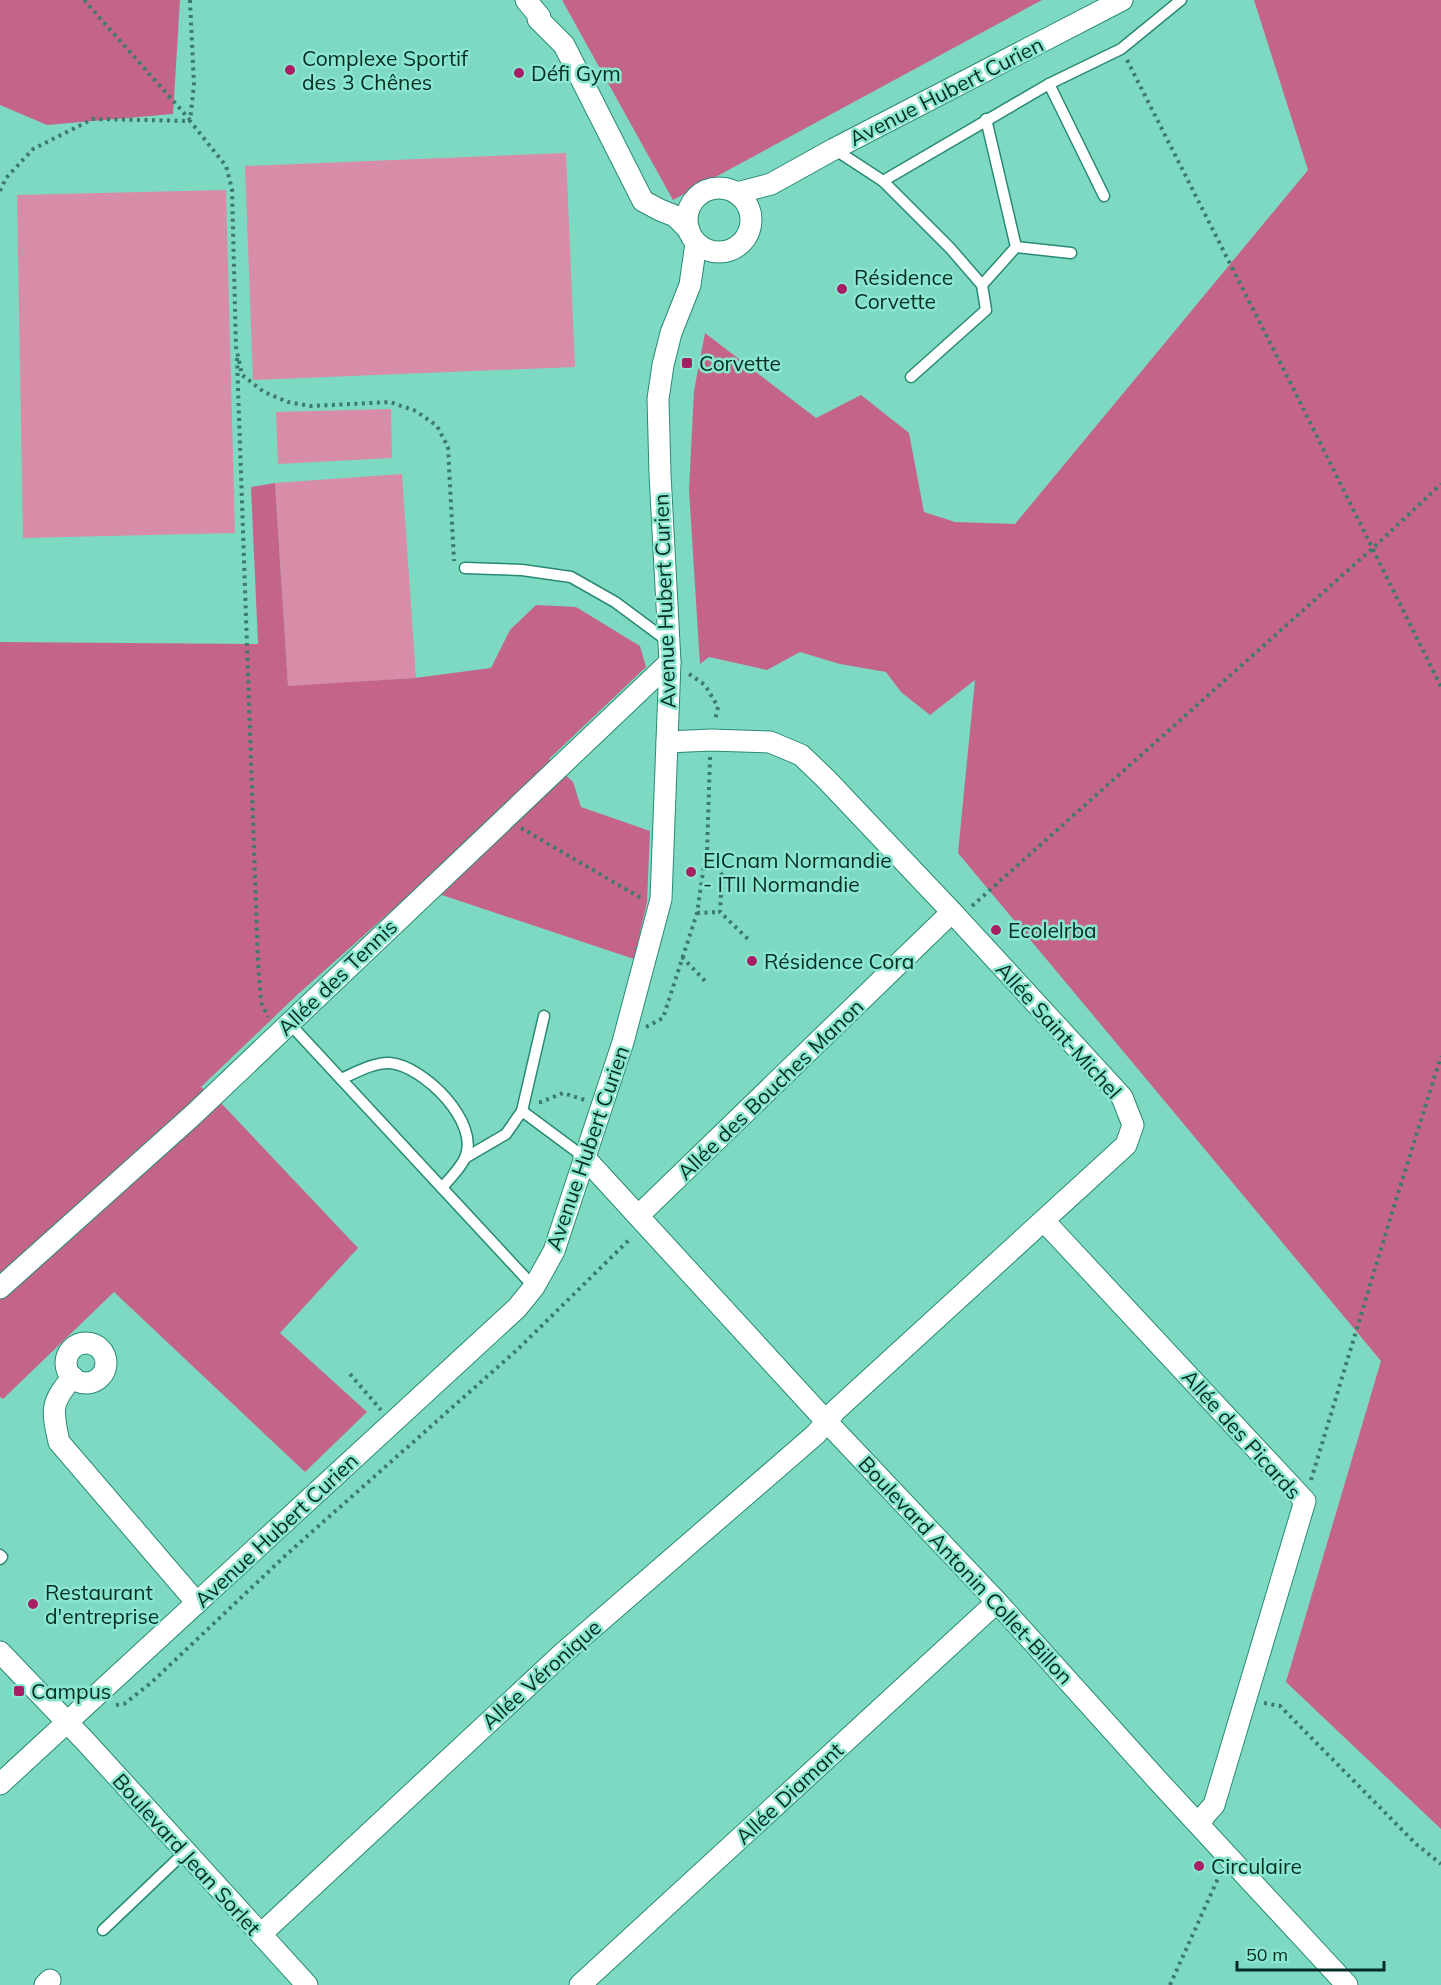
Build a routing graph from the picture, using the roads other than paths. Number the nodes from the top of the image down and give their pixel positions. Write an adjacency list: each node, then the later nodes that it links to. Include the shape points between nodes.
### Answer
1 (526, 0): 12 (street, via 538,19 564,45 643,201)
2 (1122, 0): 6 (street, Avenue Hubert Curien)
3 (1181, 0): 4 (lane, via 1121,49)
4 (1049, 84): 5 (lane); 10 (lane)
5 (986, 119): 7 (lane); 13 (lane)
6 (834, 149): 7 (lane); 8 (street, Avenue Hubert Curien)
7 (883, 181): 15 (lane)
8 (771, 184): 9 (street, Avenue Hubert Curien); 11 (street, Avenue Hubert Curien)
9 (737, 194): 11 (street); 12 (street, via 718,188 700,195 687,220)
10 (1104, 196)
11 (750, 214): 12 (street, via 750,230 740,244 723,252)
12 (694, 235): 18 (street, Avenue Hubert Curien, via 690,285 663,365 658,399)
13 (1016, 247): 14 (lane); 15 (lane)
14 (1071, 253)
15 (982, 285): 16 (lane, via 986,310)
16 (911, 377)
17 (465, 568): 18 (lane, via 571,577 615,602)
18 (670, 652): 19 (street, Avenue Hubert Curien); 22 (street, Allée des Tennis, via 504,819)
19 (667, 742): 20 (street, Allée Saint-Michel, via 771,742 801,755); 25 (street, Avenue Hubert Curien, via 661,899 623,1042)
20 (955, 915): 28 (street, Allée des Bouches Manon); 29 (street, Allée Saint-Michel, via 1122,1097 1133,1125 1126,1145)
21 (544, 1016): 24 (lane)
22 (284, 1028): 23 (lane); 31 (street, Allée des Tennis)
23 (341, 1079): 26 (lane, via 387,1063 406,1066 424,1077 451,1102 468,1137); 27 (lane)
24 (522, 1111): 25 (lane); 26 (lane, via 506,1134)
25 (584, 1156): 28 (street, Boulevard Antonin Collet-Billon); 30 (street, Avenue Hubert Curien, via 554,1251)
26 (465, 1158): 27 (lane)
27 (442, 1188): 30 (lane)
28 (638, 1216): 33 (street, Boulevard Antonin Collet-Billon)
29 (1045, 1222): 33 (street, Allée Saint-Michel); 39 (street, Allée des Picards, via 1305,1501 1214,1805)
30 (534, 1287): 35 (street, Avenue Hubert Curien, via 517,1308)
31 (0, 1288)
32 (73, 1377): 35 (street, via 59,1394 54,1415 59,1442)
33 (826, 1421): 34 (street, Boulevard Antonin Collet-Billon); 42 (street, Allée Véronique, via 562,1654)
34 (997, 1602): 39 (street, Boulevard Antonin Collet-Billon); 44 (street, Allée Diamant)
35 (197, 1603): 37 (street, Avenue Hubert Curien)
36 (0, 1652): 37 (street, Boulevard Jean Sorlet)
37 (66, 1723): 38 (street, Avenue Hubert Curien); 40 (street, Boulevard Jean Sorlet)
38 (0, 1784)
39 (1199, 1825): 45 (street, Boulevard Antonin Collet-Billon)
40 (185, 1852): 41 (lane); 42 (street, Boulevard Jean Sorlet)
41 (104, 1930)
42 (261, 1934): 43 (street, Boulevard Jean Sorlet)
43 (307, 1985)
44 (580, 1985)
45 (1347, 1985)

